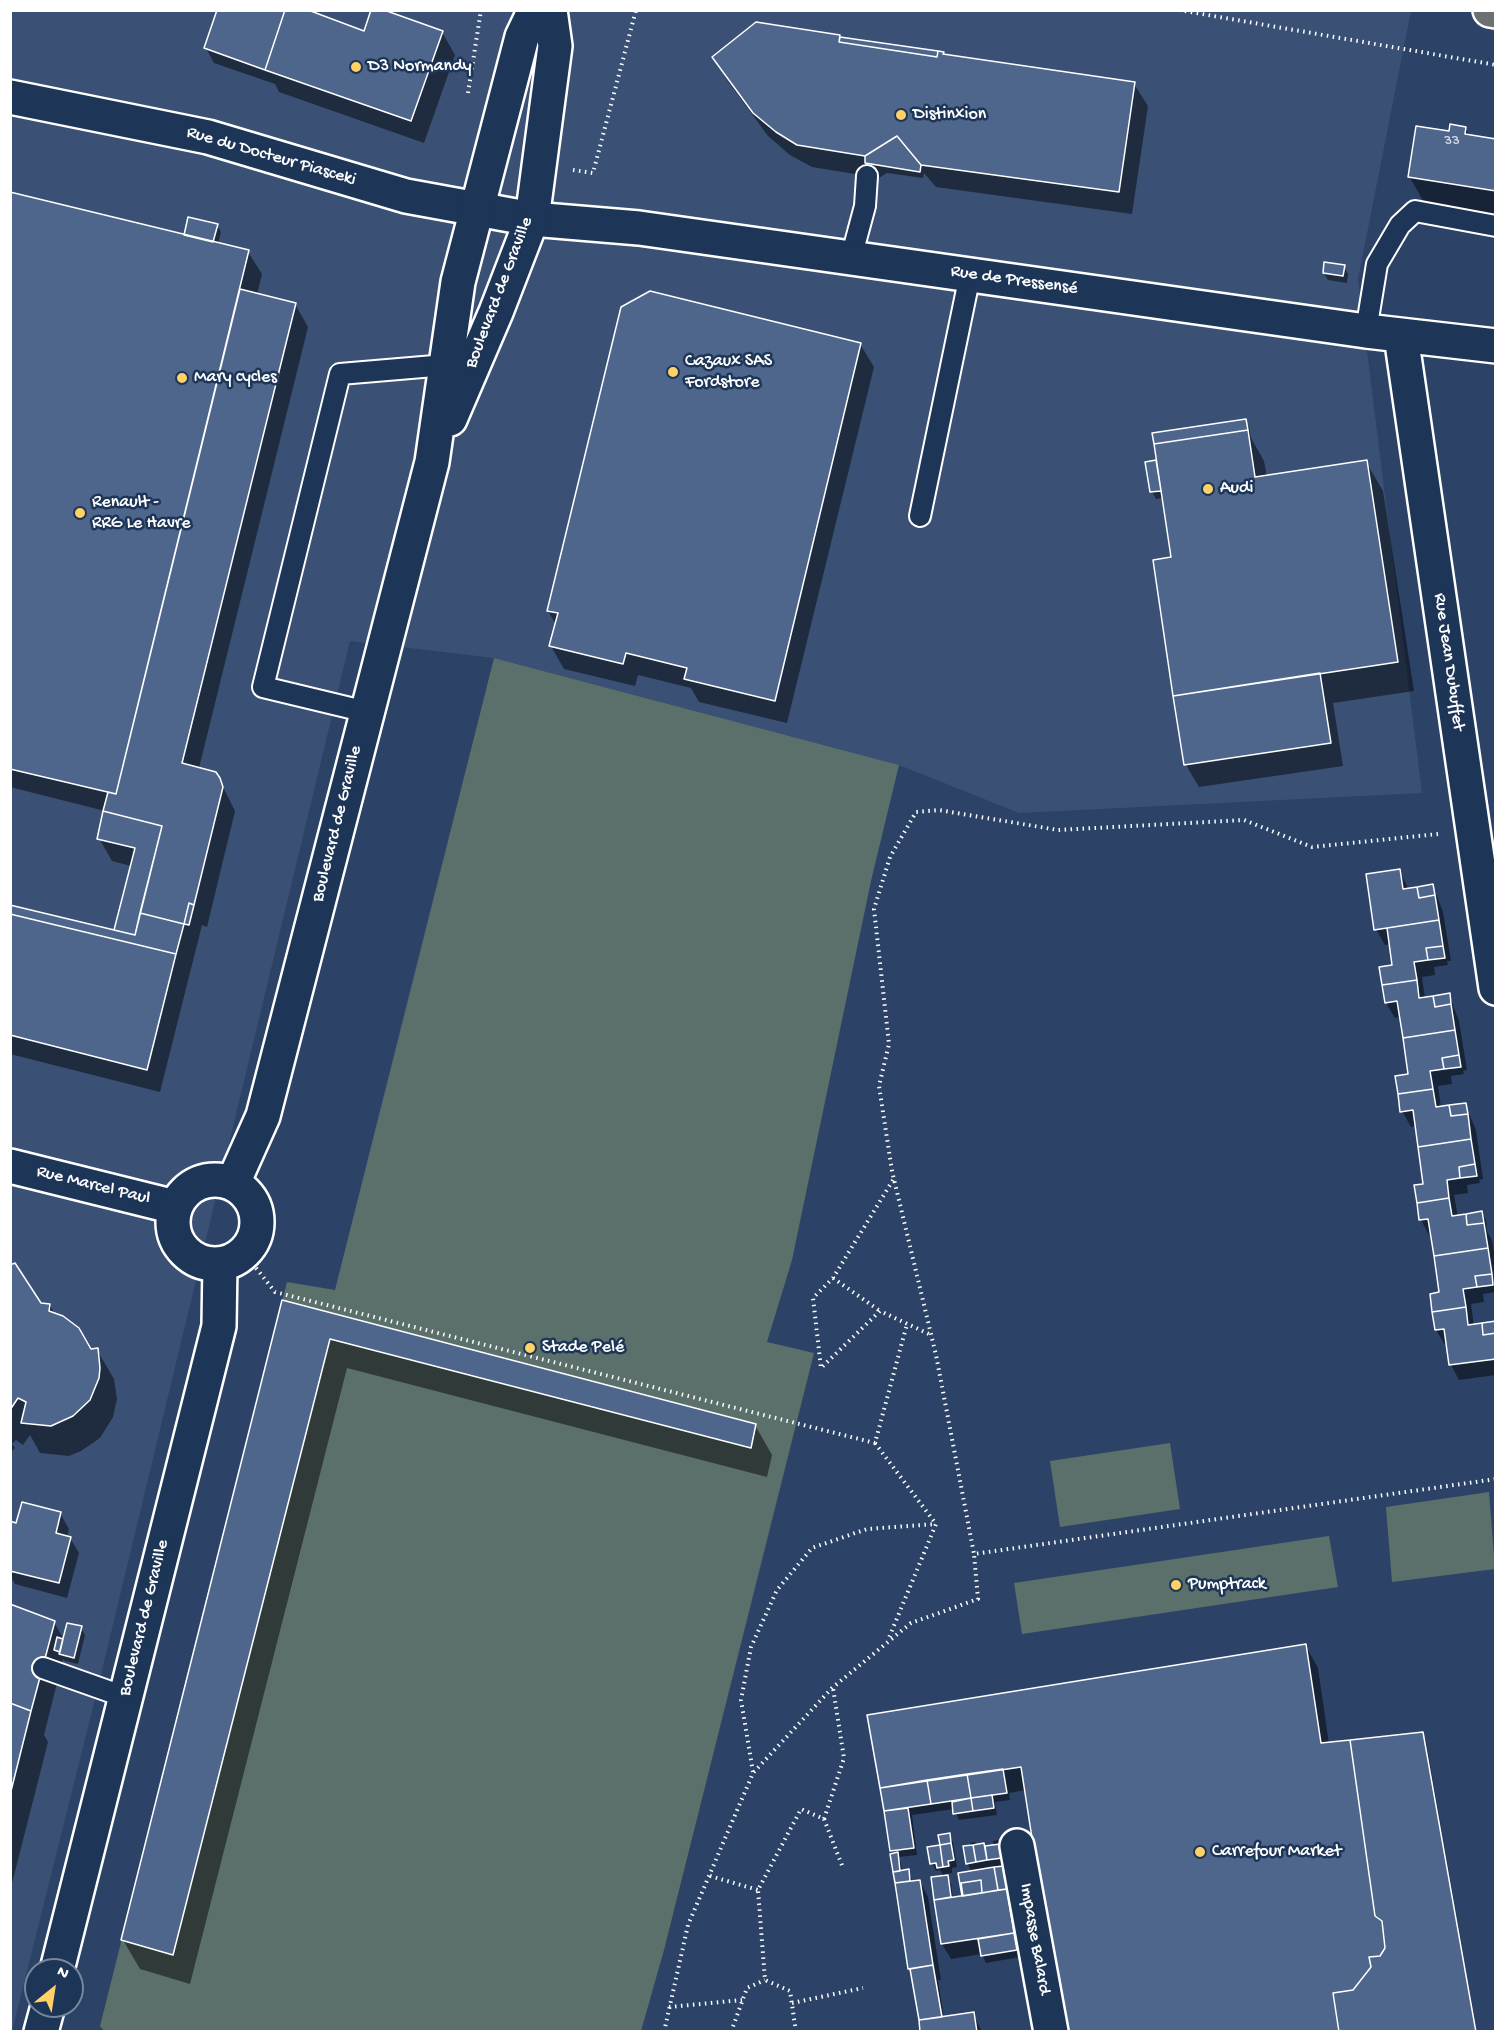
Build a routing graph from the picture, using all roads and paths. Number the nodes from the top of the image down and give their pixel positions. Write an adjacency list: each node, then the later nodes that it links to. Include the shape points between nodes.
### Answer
1 (481, 10): 10 (path)
2 (535, 10): 13 (street, Boulevard de Graville, via 522,37)
3 (550, 10): 14 (street, Boulevard de Graville, via 555,46)
4 (636, 10): 11 (path)
5 (1179, 10): 8 (path)
6 (1490, 10): 7 (main road)
7 (1496, 11)
8 (1496, 65)
9 (10, 98): 13 (street, Rue du Docteur Piasceki, via 208,137 406,196)
10 (466, 102)
11 (593, 173)
12 (867, 176): 16 (lane, via 865,206)
13 (475, 209): 14 (street, Rue du Docteur Piasceki); 21 (street, Boulevard de Graville, via 458,282)
14 (532, 219): 16 (street, Rue de Pressensé, via 639,228); 22 (street, Boulevard de Graville)
15 (1496, 226): 18 (lane, via 1415,211 1400,225 1377,264)
16 (851, 258): 17 (street, Rue de Pressensé)
17 (969, 275): 18 (street, Rue de Pressensé); 23 (lane)
18 (1366, 331): 19 (street, Rue de Pressensé)
19 (1401, 336): 20 (street, Rue de Pressensé); 25 (street, Rue Jean Dubuffet)
20 (1496, 346)
21 (446, 365): 22 (street, Boulevard de Graville); 24 (lane, via 340,374 263,687)
22 (432, 462): 24 (street, Boulevard de Graville)
23 (920, 516)
24 (367, 712): 29 (street, Boulevard de Graville, via 263,1116)
25 (1472, 830): 26 (street, Rue Jean Dubuffet); 28 (path, via 1312,847 1244,820 1059,830 939,810 916,812 890,857 874,909 889,1044 879,1086)
26 (1496, 988)
27 (10, 1166): 30 (street, Rue Marcel Paul)
28 (894, 1179): 32 (path); 35 (path)
29 (233, 1183): 30 (street, via 220,1179 193,1185); 31 (street, via 253,1201 258,1215 255,1235)
30 (175, 1207): 31 (street, via 174,1235 192,1257 206,1263)
31 (232, 1258): 36 (path, via 275,1292); 43 (street, Boulevard de Graville, via 219,1326)
32 (833, 1278): 33 (path); 33 (path, via 813,1298 821,1368)
33 (880, 1311): 34 (path)
34 (907, 1324): 35 (path); 36 (path)
35 (931, 1335): 39 (path)
36 (875, 1443): 38 (path)
37 (1496, 1479): 39 (path)
38 (936, 1524): 40 (path); 44 (path, via 867,1529 812,1548 777,1590 751,1647 741,1700)
39 (974, 1554): 40 (path, via 978,1599 911,1623)
40 (887, 1642): 42 (path)
41 (43, 1668): 43 (lane)
42 (832, 1688): 44 (path); 45 (path, via 844,1758)
43 (125, 1697): 50 (street, Boulevard de Graville)
44 (753, 1773): 48 (path)
45 (824, 1819): 47 (path); 49 (path, via 801,1809)
46 (1017, 1846): 59 (street, Impasse Balard)
47 (843, 1868)
48 (710, 1876): 49 (path); 55 (path, via 688,1925)
49 (758, 1890): 51 (path)
50 (60, 1958)
51 (765, 1980): 53 (path, via 747,1988); 54 (path, via 790,1991)
52 (863, 1988): 54 (path)
53 (742, 2000): 55 (path); 57 (path)
54 (792, 2003): 58 (path)
55 (669, 2007): 56 (path)
56 (664, 2031)
57 (731, 2031)
58 (796, 2031)
59 (1051, 2031)

